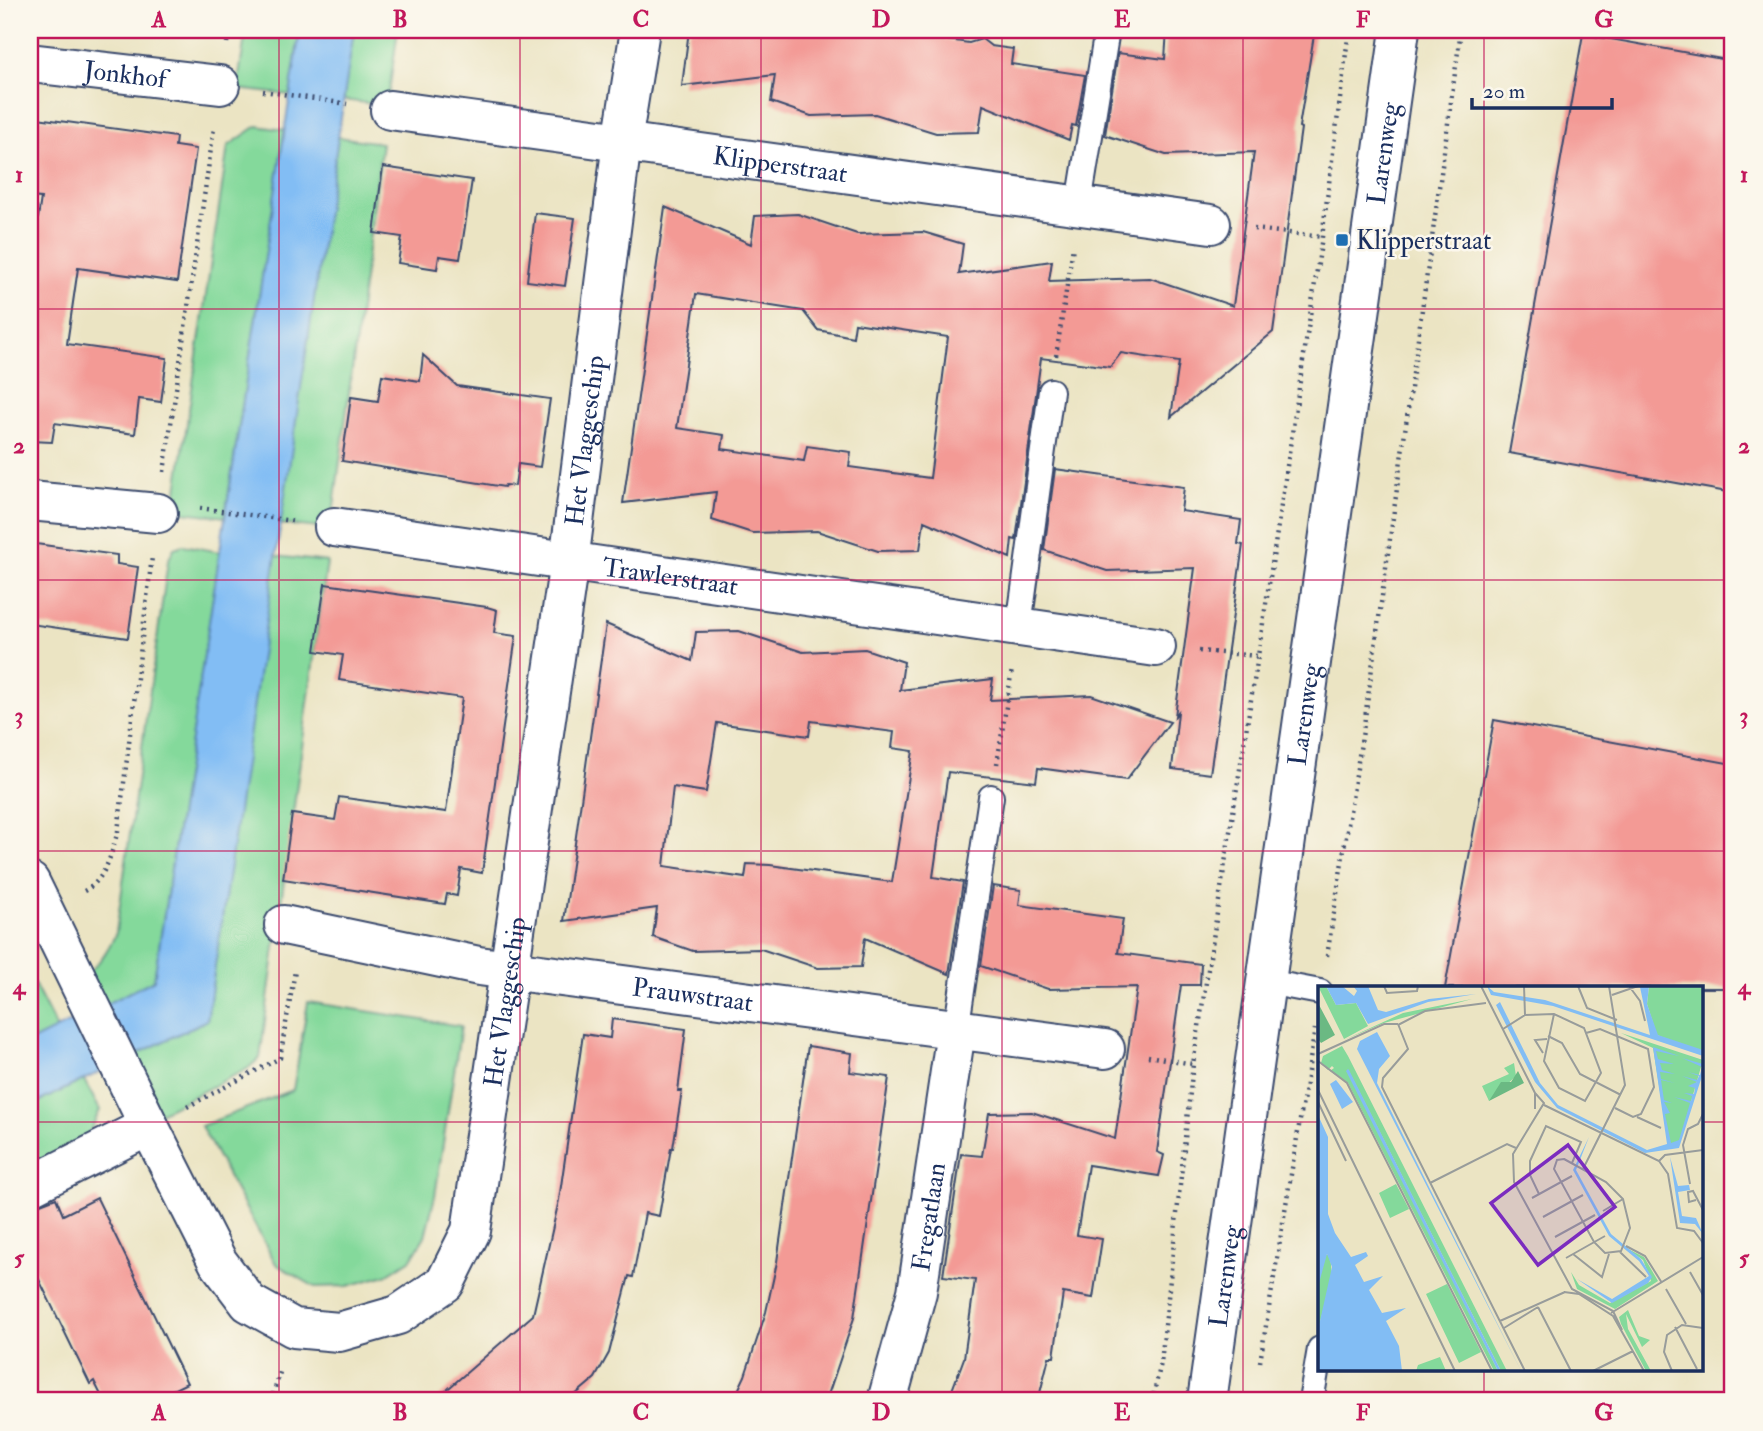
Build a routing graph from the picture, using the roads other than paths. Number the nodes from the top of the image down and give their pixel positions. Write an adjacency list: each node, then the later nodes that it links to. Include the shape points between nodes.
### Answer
1 (640, 30): 7 (street, Het Vlaggeschip)
2 (1107, 30): 8 (lane)
3 (1400, 30): 21 (street, Larenweg)
4 (30, 64): 5 (street, Jonkhof)
5 (220, 85)
6 (390, 110): 7 (street, Klipperstraat)
7 (622, 142): 8 (street, Klipperstraat); 14 (street, Het Vlaggeschip)
8 (1079, 204): 9 (street, Klipperstraat)
9 (1211, 224)
10 (1051, 391): 15 (lane)
11 (30, 501): 12 (street)
12 (158, 513)
13 (334, 527): 14 (street, Trawlerstraat)
14 (569, 562): 15 (street, Trawlerstraat); 20 (street, Het Vlaggeschip)
15 (1019, 626): 16 (street, Trawlerstraat)
16 (1156, 647)
17 (991, 797): 23 (lane)
18 (34, 904): 25 (street, Het Vlaggeschip, via 64,954)
19 (284, 925): 20 (street, Prauwstraat)
20 (509, 970): 23 (street, Prauwstraat); 25 (street, Het Vlaggeschip, via 471,1231 445,1283 398,1315 339,1332 294,1328 248,1303 218,1262)
21 (1267, 982): 22 (lane); 29 (street, Larenweg)
22 (1318, 992)
23 (956, 1031): 24 (street, Prauwstraat); 28 (street, Fregatlaan, via 917,1292)
24 (1105, 1049)
25 (149, 1126): 26 (street)
26 (30, 1185)
27 (1318, 1361): 30 (lane)
28 (887, 1401)
29 (1207, 1401)
30 (1311, 1401)

